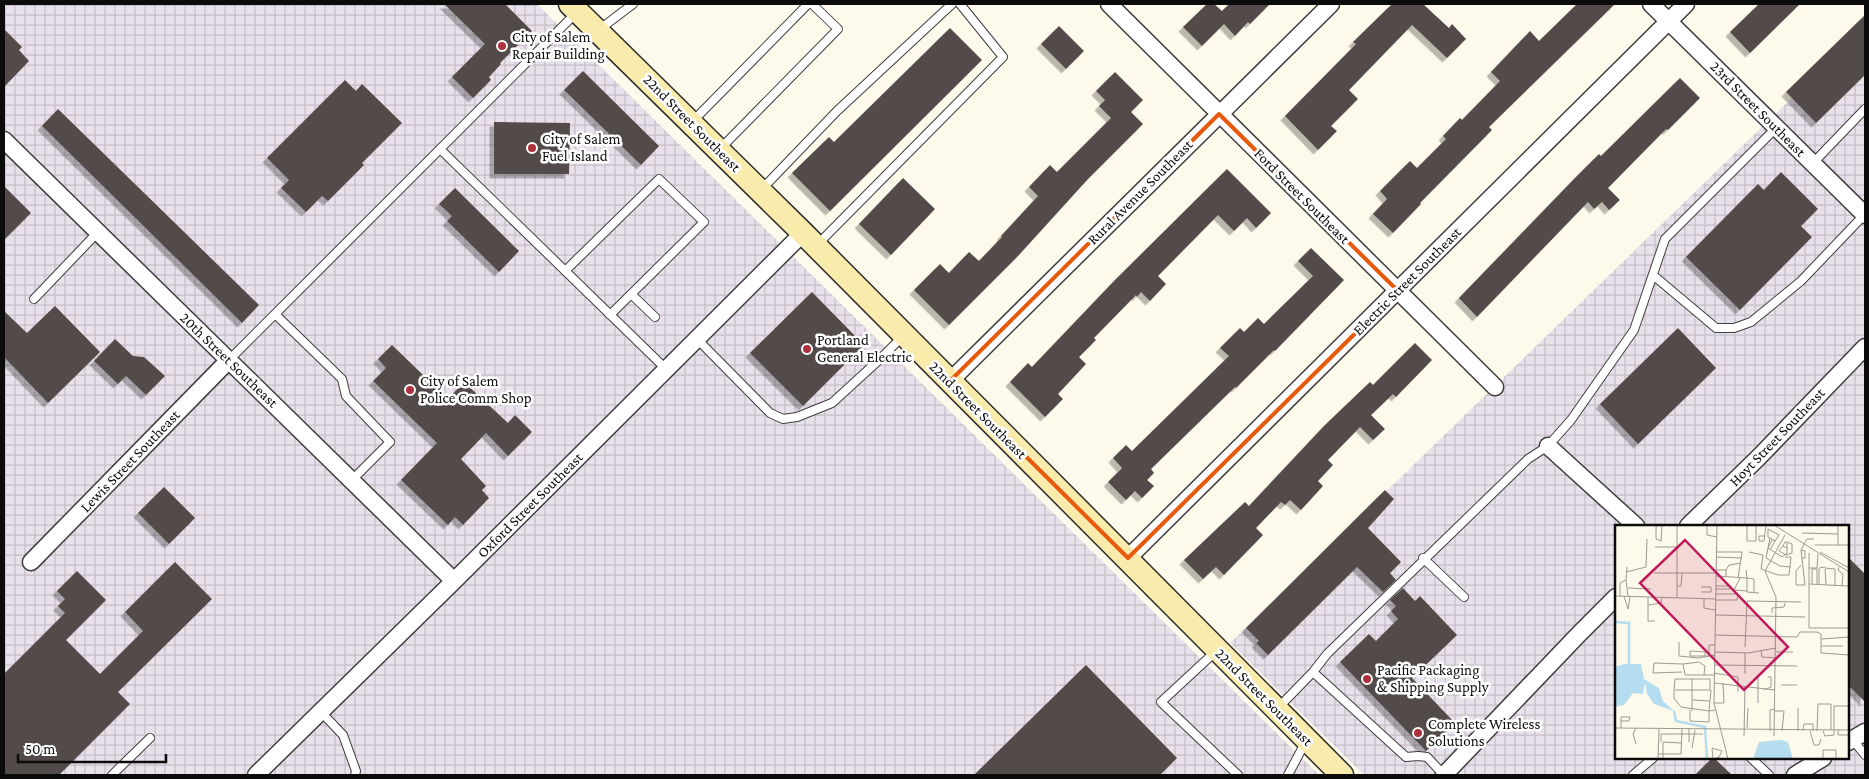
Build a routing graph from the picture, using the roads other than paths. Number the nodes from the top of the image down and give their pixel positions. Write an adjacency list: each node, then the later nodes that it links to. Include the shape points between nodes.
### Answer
1 (633, 4): 12 (lane)
2 (808, 4): 15 (lane)
3 (812, 4): 19 (lane, via 838,29)
4 (952, 4): 21 (lane)
5 (960, 4): 24 (lane, via 1003,58)
6 (1109, 4): 14 (street, Ford Street Southeast)
7 (1331, 4): 14 (street, Rural Avenue Southeast)
8 (1651, 4): 11 (street, 23rd Street Southeast)
9 (1686, 4): 11 (street, Electric Street Southeast)
10 (574, 7): 12 (street, 22nd Street Southeast); 18 (lane)
11 (1669, 21): 16 (street, 23rd Street Southeast); 27 (street, Electric Street Southeast)
12 (598, 31): 15 (street, 22nd Street Southeast)
13 (1865, 109): 20 (lane)
14 (1219, 114): 27 (street, Ford Street Southeast); 38 (street, Rural Avenue Southeast)
15 (691, 123): 19 (street, 22nd Street Southeast)
16 (1777, 127): 20 (street, 23rd Street Southeast); 26 (lane, via 1665,239)
17 (4, 140): 23 (street, 20th Street Southeast)
18 (440, 149): 25 (lane); 30 (lane)
19 (719, 150): 21 (street, 22nd Street Southeast)
20 (1813, 163): 22 (street, 23rd Street Southeast)
21 (760, 190): 24 (street, 22nd Street Southeast)
22 (1865, 215): 26 (lane, via 1801,282 1751,322 1734,328 1716,328)
23 (98, 232): 29 (lane); 36 (street, 20th Street Southeast)
24 (809, 240): 33 (street, 22nd Street Southeast); 34 (street, Oxford Street Southeast)
25 (565, 271): 28 (lane, via 659,179 704,222); 31 (lane)
26 (1653, 275): 40 (lane, via 1634,330 1571,420)
27 (1398, 291): 39 (street, Ford Street Southeast); 44 (street, Electric Street Southeast)
28 (631, 294): 31 (lane); 32 (lane)
29 (34, 299)
30 (275, 314): 36 (lane); 41 (lane, via 342,379 346,396 390,442)
31 (610, 315): 37 (lane)
32 (655, 317)
33 (904, 335): 34 (lane, via 832,403 797,417 783,418 770,413); 38 (street, 22nd Street Southeast)
34 (697, 338): 37 (street, Oxford Street Southeast)
35 (1865, 347): 43 (street, Hoyt Street Southeast)
36 (228, 360): 41 (street, 20th Street Southeast); 46 (street, Lewis Street Southeast)
37 (666, 369): 47 (street, Oxford Street Southeast)
38 (950, 381): 44 (street, 22nd Street Southeast)
39 (1495, 387)
40 (1548, 446): 42 (street); 45 (lane, via 1528,458)
41 (352, 480): 47 (street, 20th Street Southeast)
42 (1635, 525)
43 (1689, 525)
44 (1128, 558): 50 (street, 22nd Street Southeast)
45 (1423, 558): 48 (lane); 51 (lane, via 1326,654)
46 (31, 562)
47 (454, 581): 53 (street, Oxford Street Southeast)
48 (1464, 597)
49 (1615, 598): 67 (street)
50 (1218, 649): 52 (street, 22nd Street Southeast); 64 (lane, via 1161,702)
51 (1314, 672): 52 (lane); 67 (lane, via 1406,758 1427,757)
52 (1277, 709): 56 (street, 22nd Street Southeast)
53 (321, 712): 62 (street, Oxford Street Southeast); 63 (lane, via 343,735)
54 (150, 738): 61 (lane)
55 (1855, 738): 57 (lane)
56 (1306, 740): 65 (lane); 66 (street, 22nd Street Southeast)
57 (1865, 755)
58 (1652, 759): 68 (lane)
59 (1752, 759): 69 (lane)
60 (1821, 759): 70 (street)
61 (112, 775)
62 (256, 775)
63 (355, 775)
64 (1238, 775)
65 (1288, 775)
66 (1342, 775)
67 (1444, 775)
68 (1633, 775)
69 (1769, 775)
70 (1795, 775)

